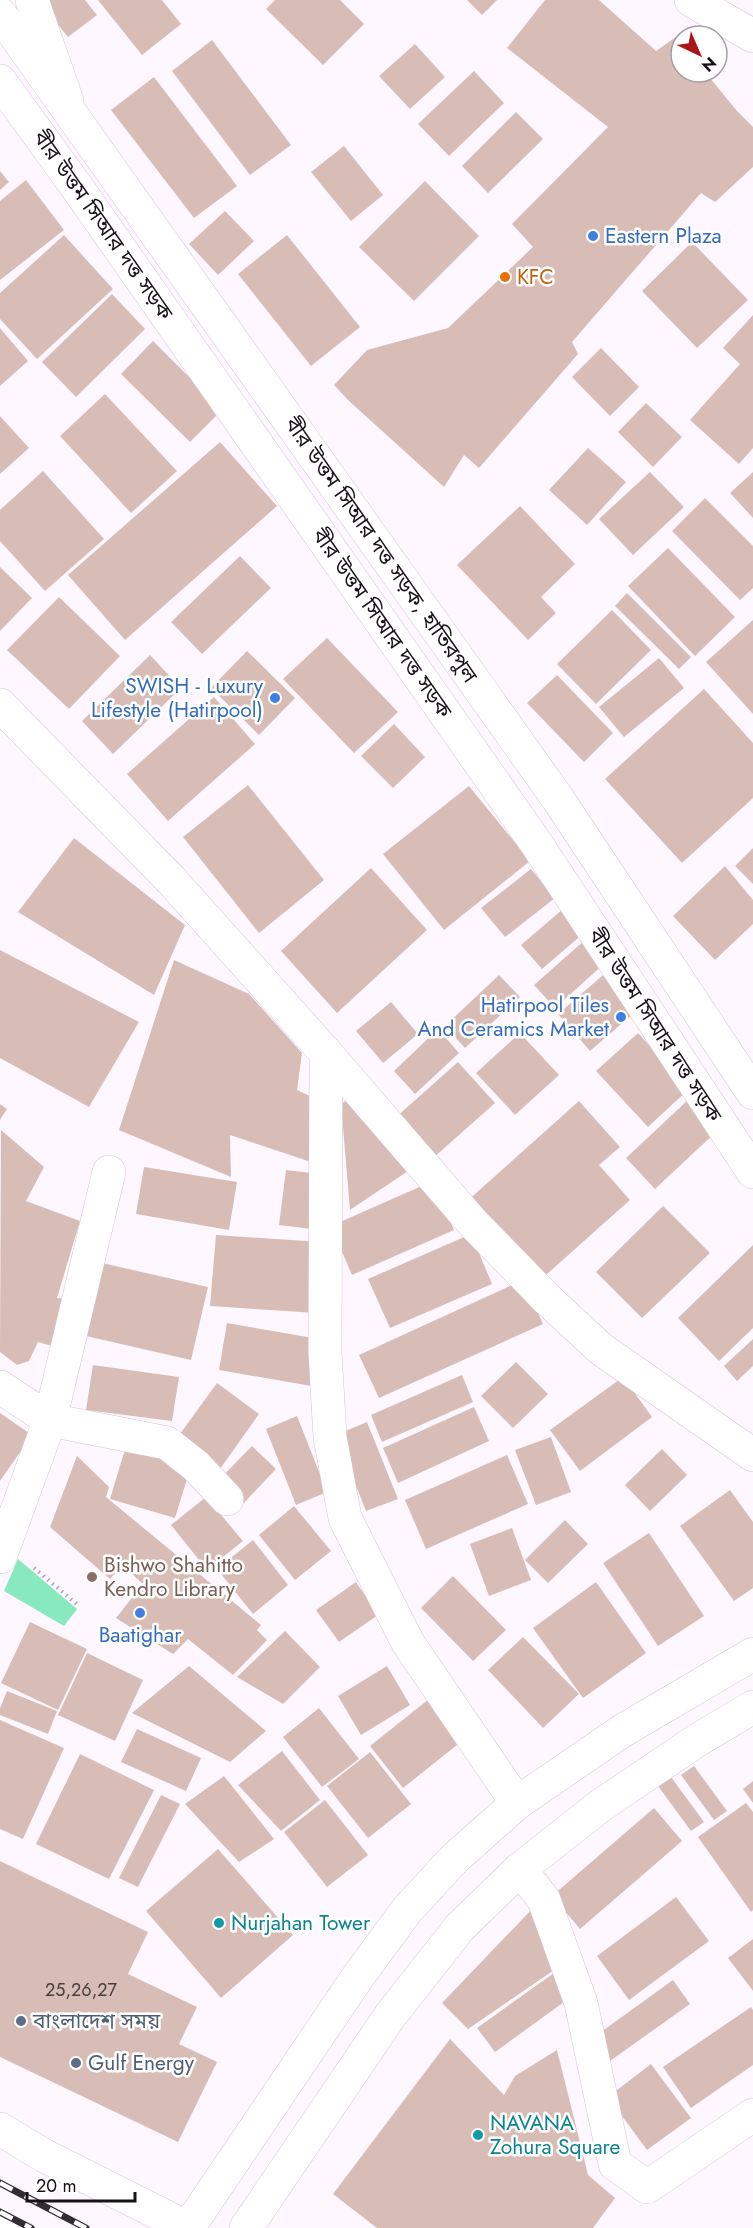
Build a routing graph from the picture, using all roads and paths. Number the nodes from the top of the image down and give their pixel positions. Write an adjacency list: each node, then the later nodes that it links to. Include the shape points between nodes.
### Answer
1 (32, 0): 6 (main road)
2 (691, 0): 4 (main road)
3 (0, 14): 6 (main road, বীর উত্তম সিআর দত্ত সড়ক, হাতিরপুল)
4 (753, 36)
5 (0, 81): 11 (main road, বীর উত্তম সিআর দত্ত সড়ক, via 536,843)
6 (71, 112): 9 (main road, বীর উত্তম সিআর দত্ত সড়ক, হাতিরপুল, via 551,790)
7 (0, 705): 8 (main road, via 171,881)
8 (326, 1053): 14 (main road, via 473,1223 555,1306 602,1349); 20 (main road, via 325,1352 330,1437 345,1518 408,1643)
9 (753, 1093)
10 (109, 1172): 13 (main road)
11 (753, 1172)
12 (0, 1387): 13 (main road)
13 (50, 1420): 15 (main road, via 167,1443); 16 (main road)
14 (753, 1455)
15 (227, 1499)
16 (2, 1550): 17 (path)
17 (79, 1606)
18 (753, 1654): 20 (main road, via 622,1731)
19 (753, 1707): 21 (main road, via 600,1806)
20 (517, 1803): 24 (main road, via 454,1859 407,1910)
21 (520, 1869): 22 (main road, via 543,1900 581,2003 615,2164 647,2187); 25 (main road, via 460,1927 390,2016)
22 (753, 2115)
23 (0, 2129): 24 (main road)
24 (188, 2228)
25 (246, 2228)

